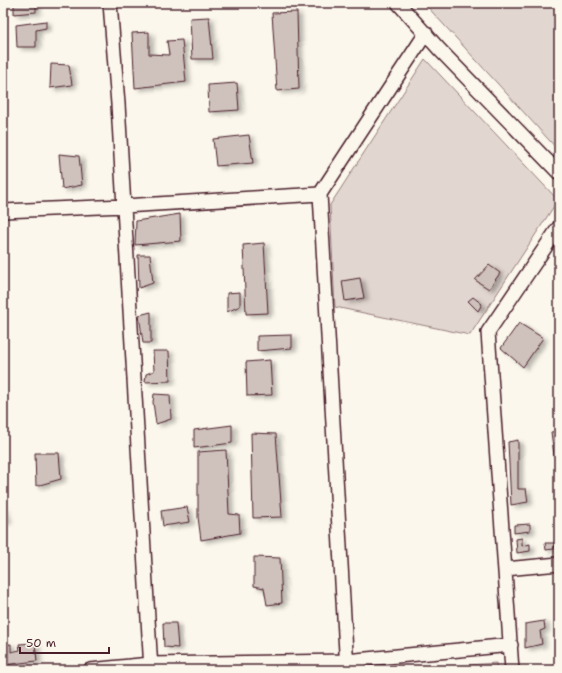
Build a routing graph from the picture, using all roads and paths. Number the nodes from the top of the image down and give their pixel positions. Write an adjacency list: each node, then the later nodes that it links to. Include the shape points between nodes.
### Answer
1 (110, 3): 6 (street)
2 (398, 3): 3 (street)
3 (426, 33): 4 (street); 5 (street)
4 (559, 173)
5 (320, 194): 6 (street); 12 (street)
6 (124, 206): 7 (street); 13 (street)
7 (3, 210)
8 (559, 227): 10 (street, via 488,332)
9 (559, 564): 10 (street)
10 (506, 569): 11 (street)
11 (511, 645): 12 (street); 15 (street)
12 (347, 666): 13 (street)
13 (151, 667): 14 (street)
14 (90, 670)
15 (512, 670)

